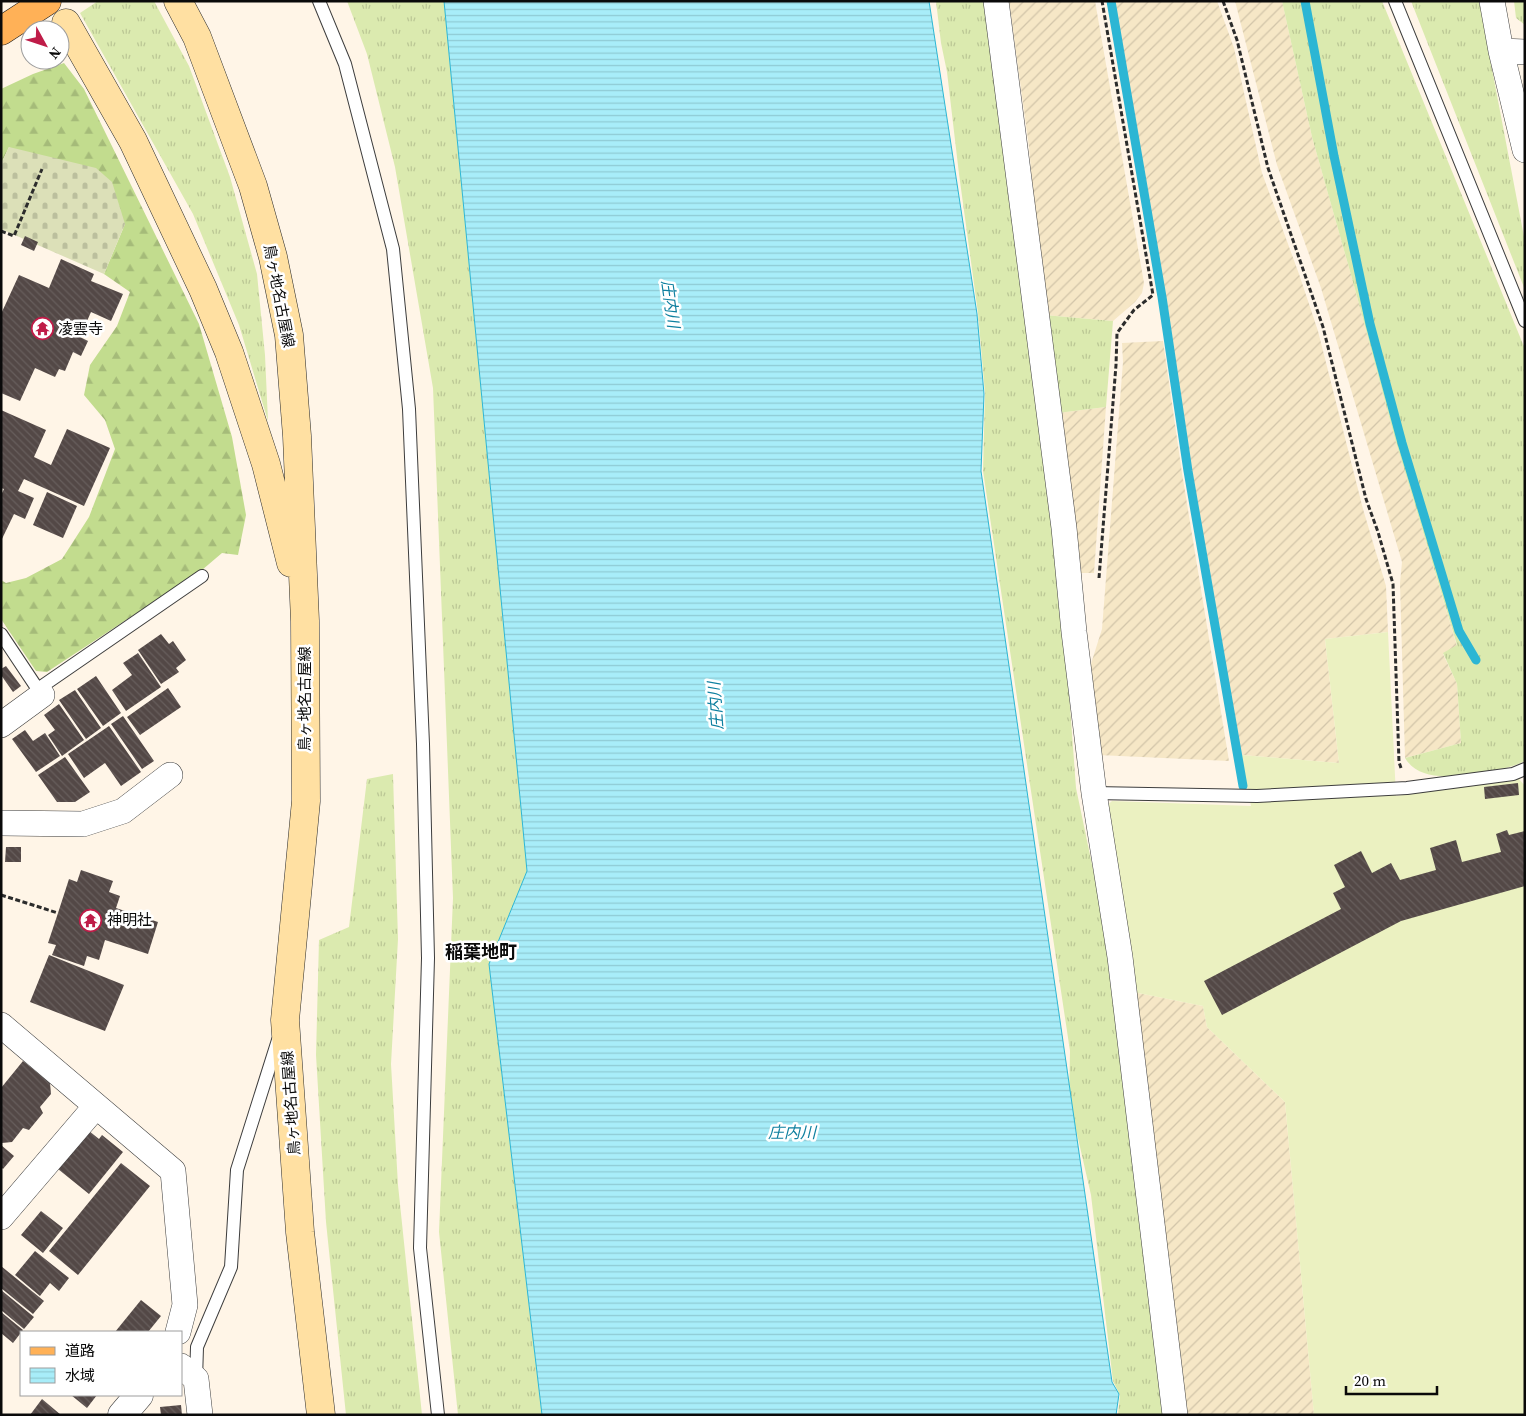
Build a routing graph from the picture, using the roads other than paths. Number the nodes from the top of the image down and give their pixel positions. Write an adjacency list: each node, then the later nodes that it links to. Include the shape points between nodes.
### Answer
1 (47, 1): 8 (main road)
2 (178, 1): 13 (main road, 鳥ヶ地名古屋線, via 197,38 252,186 273,257 290,335)
3 (319, 1): 31 (lane, via 345,64 393,249 408,408 424,744 428,949 420,1248)
4 (996, 1): 19 (street, via 1064,528)
5 (1395, 1): 11 (lane)
6 (1492, 1): 9 (street)
7 (70, 29): 13 (main road, via 133,141 229,352 266,464)
8 (1, 31)
9 (1513, 51): 10 (street)
10 (1525, 148)
11 (1525, 321)
12 (202, 576): 15 (lane)
13 (305, 621): 21 (main road, 鳥ヶ地名古屋線, via 306,801)
14 (1, 634): 15 (lane)
15 (40, 692): 16 (street)
16 (1, 725)
17 (1525, 770): 19 (lane, via 1407,788 1257,796)
18 (170, 775): 20 (street, via 122,811 83,824)
19 (1094, 793): 32 (street, via 1120,958)
20 (1, 823)
21 (285, 1020): 26 (lane, via 237,1170 231,1267); 30 (main road, 鳥ヶ地名古屋線, via 300,1232)
22 (1, 1025): 23 (street)
23 (96, 1106): 24 (street); 25 (street, via 173,1171 185,1305)
24 (1, 1217)
25 (178, 1331)
26 (189, 1372): 29 (street)
27 (138, 1396): 28 (street)
28 (122, 1415)
29 (200, 1415)
30 (321, 1415)
31 (438, 1415)
32 (1176, 1415)

